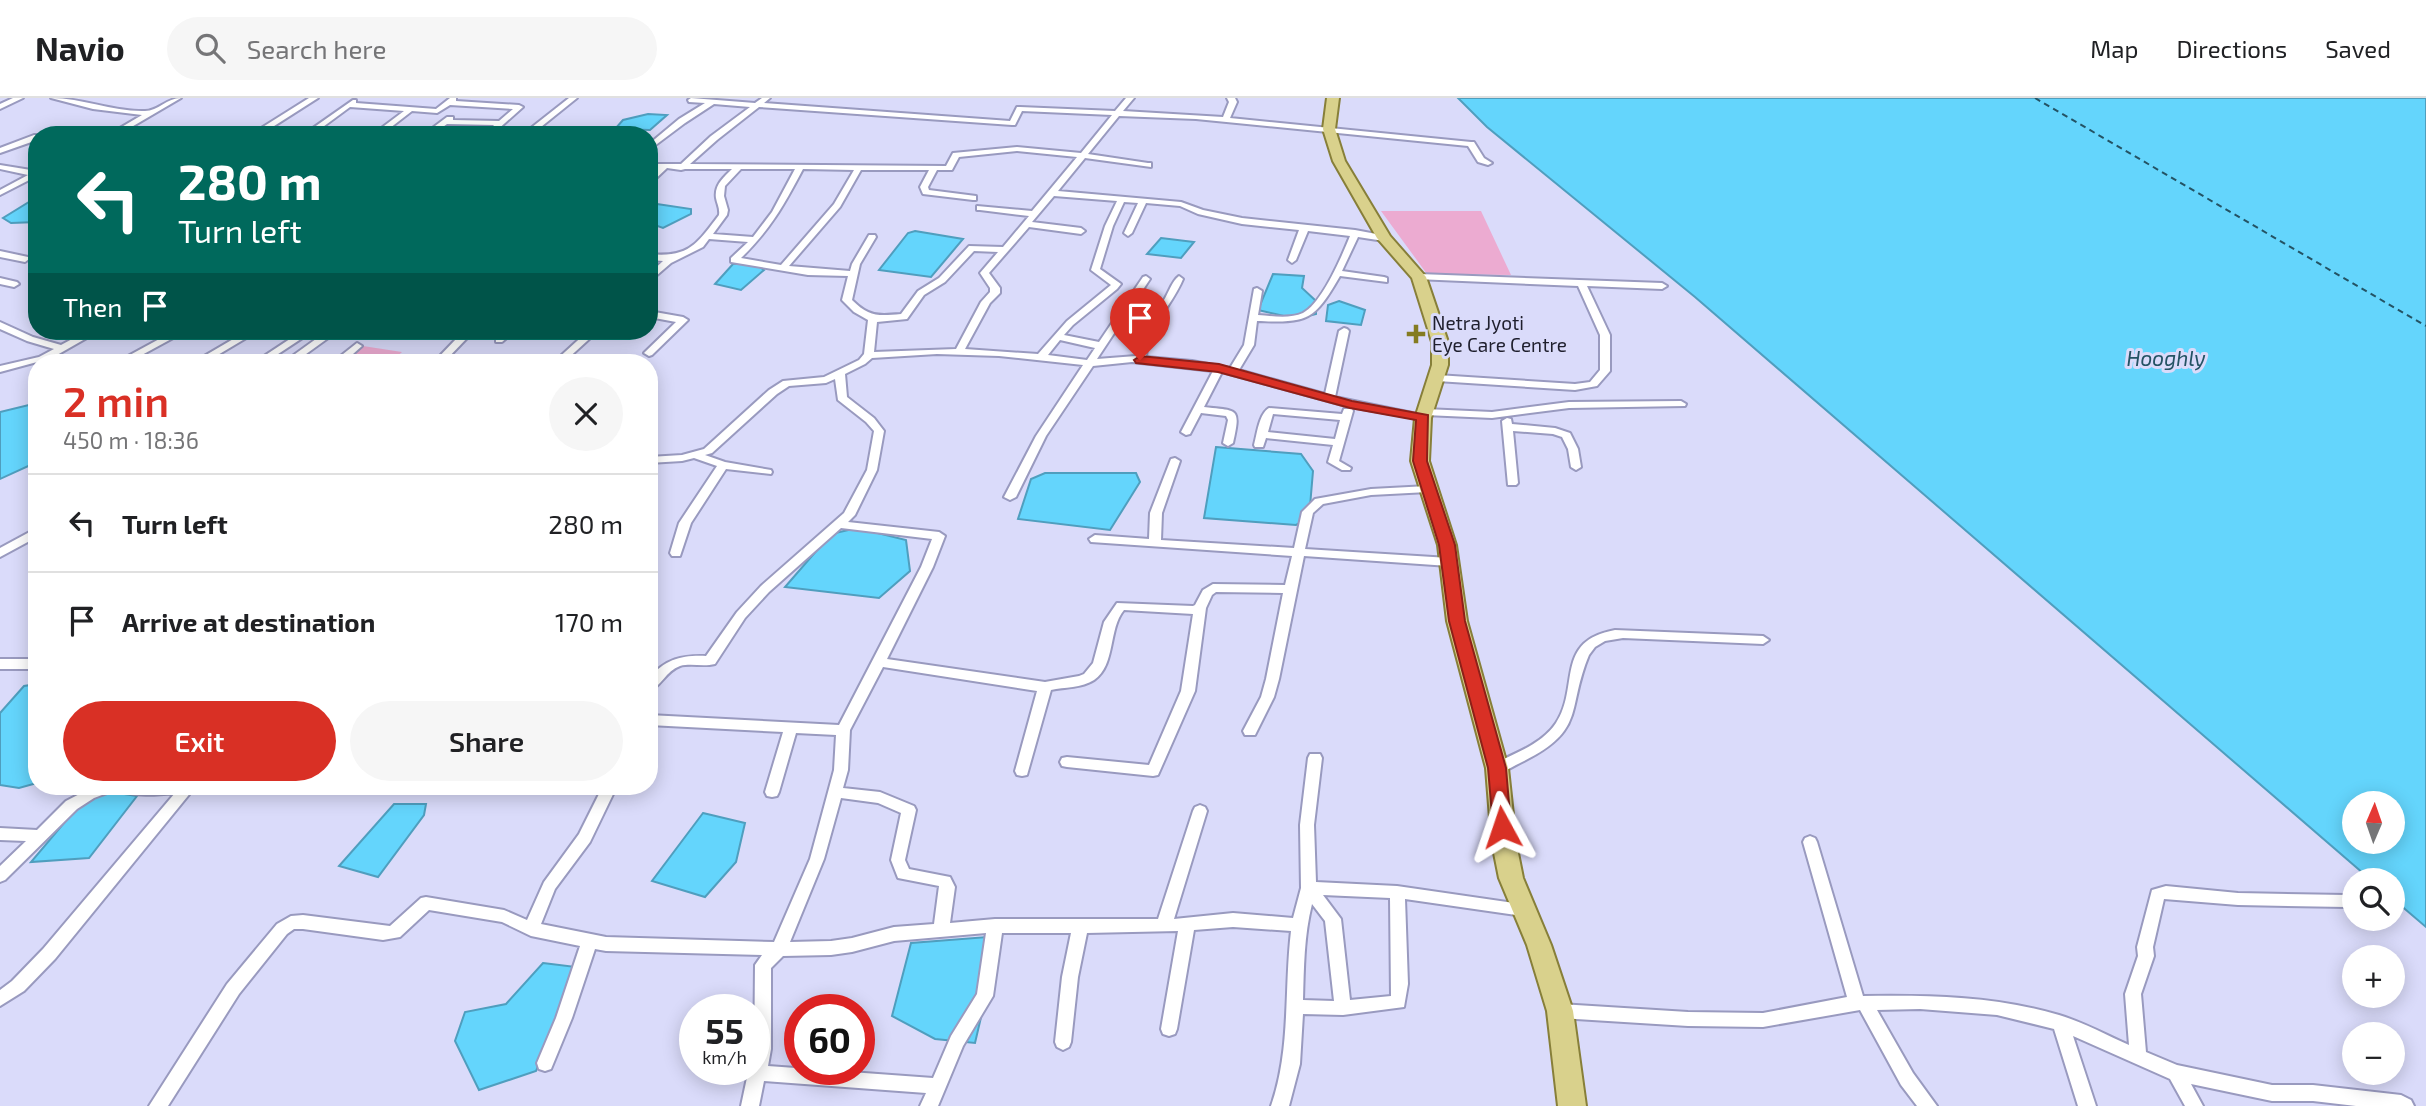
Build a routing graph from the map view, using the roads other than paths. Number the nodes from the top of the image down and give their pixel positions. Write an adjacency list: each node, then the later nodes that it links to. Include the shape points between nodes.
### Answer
1 (19, 98): 20 (street)
2 (55, 98): 22 (street)
3 (177, 98): 22 (street)
4 (314, 98): 28 (street)
5 (359, 98): 18 (street)
6 (456, 98): 15 (street)
7 (499, 98): 19 (street)
8 (573, 98): 33 (street)
9 (766, 98): 17 (street)
10 (1130, 98): 23 (street)
11 (1231, 98): 24 (street)
12 (1333, 98): 34 (main road)
13 (692, 100): 14 (street)
14 (713, 102): 17 (street); 36 (street)
15 (448, 103): 16 (street); 21 (street, via 437,111)
16 (470, 105): 19 (street); 25 (street)
17 (757, 105): 23 (street, via 1012,123 1020,109); 44 (street)
18 (349, 106): 21 (street); 29 (street)
19 (488, 106): 26 (street, via 519,107)
20 (0, 107)
21 (411, 109): 30 (street)
22 (150, 114): 27 (street)
23 (1120, 114): 24 (street); 38 (street)
24 (1226, 120): 34 (street)
25 (446, 122): 26 (street); 31 (street)
26 (500, 123): 32 (street)
27 (128, 126)
28 (269, 126)
29 (320, 126)
30 (388, 126)
31 (440, 126)
32 (497, 126)
33 (537, 126)
34 (1329, 129): 39 (street, via 1471,144); 66 (main road, via 1339,161)
35 (28, 140): 37 (street)
36 (658, 140)
37 (0, 151)
38 (1084, 156): 40 (street); 47 (street, via 1017,149 956,155 949,168); 53 (street)
39 (1488, 163)
40 (1148, 165)
41 (0, 167): 49 (street)
42 (658, 167): 43 (street)
43 (664, 167): 44 (street); 50 (street)
44 (681, 168): 45 (street)
45 (738, 168): 46 (street); 64 (street, via 719,188 723,215)
46 (800, 168): 48 (street); 67 (street)
47 (934, 168): 48 (street); 54 (street, via 926,192)
48 (858, 169): 74 (street, via 837,205)
49 (28, 172)
50 (658, 173)
51 (28, 178): 52 (street)
52 (0, 193)
53 (1051, 193): 55 (street); 58 (street)
54 (973, 198)
55 (1122, 198): 56 (street); 92 (street, via 1095,270 1116,284)
56 (1143, 200): 60 (street); 62 (street)
57 (980, 208): 58 (street)
58 (1034, 214): 59 (street)
59 (1027, 224): 61 (street); 68 (street)
60 (1305, 228): 63 (street); 73 (street)
61 (1081, 230)
62 (1128, 233)
63 (1355, 233): 66 (street); 76 (street)
64 (708, 236): 67 (street); 72 (street, via 701,245)
65 (872, 237): 77 (street)
66 (1384, 238): 78 (main road)
67 (755, 240): 74 (street, via 734,260)
68 (1005, 250): 88 (street, via 972,248 942,280 921,293 904,317); 105 (street, via 984,273 995,293)
69 (0, 254): 71 (street)
70 (658, 258): 72 (street)
71 (24, 259)
72 (672, 259): 75 (street)
73 (1292, 260)
74 (783, 268): 77 (street)
75 (658, 271)
76 (1337, 273): 81 (street); 89 (street, via 1308,314)
77 (853, 274): 88 (street, via 847,300)
78 (1419, 277): 83 (street); 124 (main road, via 1442,350)
79 (1146, 279): 103 (street)
80 (1179, 279): 117 (street, via 1143,336)
81 (1384, 279)
82 (0, 282): 84 (street)
83 (1581, 283): 85 (street); 124 (street, via 1605,335 1605,371 1594,384 1576,387)
84 (14, 284)
85 (1662, 286)
86 (1257, 291): 89 (street)
87 (658, 316): 106 (street, via 682,320)
88 (873, 318): 115 (street)
89 (1254, 318): 122 (street, via 1249,345)
90 (0, 325): 93 (street)
91 (1343, 331): 125 (street)
92 (1058, 337): 103 (street); 116 (street)
93 (28, 339)
94 (30, 340): 104 (street)
95 (77, 340): 104 (street)
96 (164, 340): 108 (street)
97 (237, 340): 109 (street)
98 (294, 340): 110 (street)
99 (320, 340): 111 (street)
100 (461, 340): 113 (street)
101 (583, 340): 114 (street)
102 (357, 346): 112 (street)
103 (1102, 346): 118 (street)
104 (62, 348): 107 (street)
105 (960, 352): 115 (street); 116 (street)
106 (649, 353)
107 (55, 354)
108 (137, 354)
109 (213, 354)
110 (272, 354)
111 (300, 354)
112 (348, 354)
113 (447, 354)
114 (568, 354)
115 (869, 355): 123 (street)
116 (1041, 356): 118 (street)
117 (1140, 360): 118 (street); 120 (street)
118 (1090, 363): 146 (street, via 1041,436)
119 (28, 364): 121 (street)
120 (1219, 368): 122 (street); 128 (street)
121 (0, 369)
122 (1233, 371): 125 (street)
123 (840, 373): 137 (street, via 827,380 787,383); 147 (street, via 842,398 879,431 872,470 849,515)
124 (1437, 378): 130 (main road)
125 (1329, 399): 126 (street)
126 (1350, 404): 130 (street); 131 (street)
127 (1681, 404): 129 (street, via 1569,405)
128 (1197, 409): 133 (street); 136 (street, via 1230,413)
129 (1507, 414): 130 (street); 132 (street)
130 (1424, 415): 145 (main road, via 1419,448)
131 (1346, 417): 134 (street, via 1269,411); 135 (street)
132 (1508, 427): 141 (street, via 1566,435); 144 (street)
133 (1186, 432)
134 (1260, 439): 135 (street)
135 (1337, 442): 142 (street, via 1333,462)
136 (1228, 443)
137 (698, 456): 138 (street); 140 (street)
138 (658, 459)
139 (1175, 461): 150 (street, via 1156,513)
140 (723, 465): 143 (street); 153 (street, via 685,523)
141 (1576, 467)
142 (1346, 468)
143 (767, 472)
144 (1512, 483)
145 (1428, 489): 151 (street, via 1337,496 1319,502 1308,512); 154 (main road)
146 (1010, 497)
147 (839, 524): 158 (street, via 939,536); 161 (street, via 765,589 710,661 670,663)
148 (28, 537): 152 (street)
149 (1095, 539): 150 (street)
150 (1155, 543): 151 (street)
151 (1298, 552): 154 (street); 155 (street)
152 (0, 553)
153 (676, 553)
154 (1449, 562): 169 (main road, via 1457,621)
155 (1290, 589): 156 (street, via 1213,588); 166 (street, via 1268,696)
156 (1200, 608): 162 (street, via 1121,606 1090,676); 168 (street, via 1188,691 1153,771)
157 (1763, 640): 169 (street, via 1601,638 1587,647 1579,664 1563,725 1552,738)
158 (879, 662): 162 (street); 165 (street)
159 (0, 664): 160 (street)
160 (28, 664)
161 (658, 677)
162 (1045, 687): 170 (street)
163 (658, 721): 164 (street)
164 (792, 728): 165 (street); 171 (street)
165 (844, 730): 172 (street)
166 (1250, 731)
167 (1315, 758): 181 (street, via 1307,825)
168 (1067, 762)
169 (1497, 768): 184 (main road, via 1504,844)
170 (1022, 771)
171 (772, 792)
172 (835, 792): 191 (street, via 880,798 909,810 898,860 903,874 945,881); 193 (street, via 817,859)
173 (84, 795): 178 (street)
174 (182, 795): 195 (street, via 49,954)
175 (606, 795): 190 (street, via 585,838 549,886)
176 (1200, 811): 189 (street)
177 (0, 834): 178 (street)
178 (40, 836): 180 (street)
179 (1810, 842): 196 (street)
180 (0, 876)
181 (1309, 888): 182 (street); 186 (street); 198 (street, via 1333,919)
182 (1397, 892): 184 (street); 198 (street, via 1398,1002)
183 (2342, 901): 203 (street, via 2157,894 2146,956 2133,994)
184 (1523, 911): 199 (main road)
185 (1187, 923): 186 (street, via 1233,920); 189 (street); 201 (street)
186 (1299, 925): 197 (street)
187 (995, 926): 188 (street); 191 (street); 208 (street, via 985,996 957,1041)
188 (1080, 926): 189 (street); 202 (street)
189 (1164, 926)
190 (531, 929): 192 (street); 209 (street, via 504,916 432,903 420,907 394,932 291,923 233,989)
191 (941, 930): 193 (street, via 894,933 841,947)
192 (590, 940): 193 (street); 204 (street)
193 (779, 949): 194 (street, via 763,965)
194 (763, 994)
195 (0, 999)
196 (1861, 1004): 199 (street, via 1763,1020); 200 (street, via 1920,1002 1997,1008); 214 (street)
197 (1294, 1007): 198 (street); 212 (street, via 1288,1077)
198 (1343, 1008)
199 (1560, 1011): 213 (main road)
200 (2060, 1023): 203 (street); 215 (street)
201 (1169, 1029)
202 (1063, 1042)
203 (2138, 1057): 205 (street)
204 (545, 1063)
205 (2176, 1073): 216 (street); 217 (street, via 2272,1093 2313,1093)
206 (770, 1074): 208 (street)
207 (754, 1085): 210 (street)
208 (938, 1086): 211 (street)
209 (158, 1106)
210 (750, 1106)
211 (929, 1106)
212 (1280, 1106)
213 (1572, 1106)
214 (1928, 1106)
215 (2087, 1106)
216 (2194, 1106)
217 (2405, 1106)

